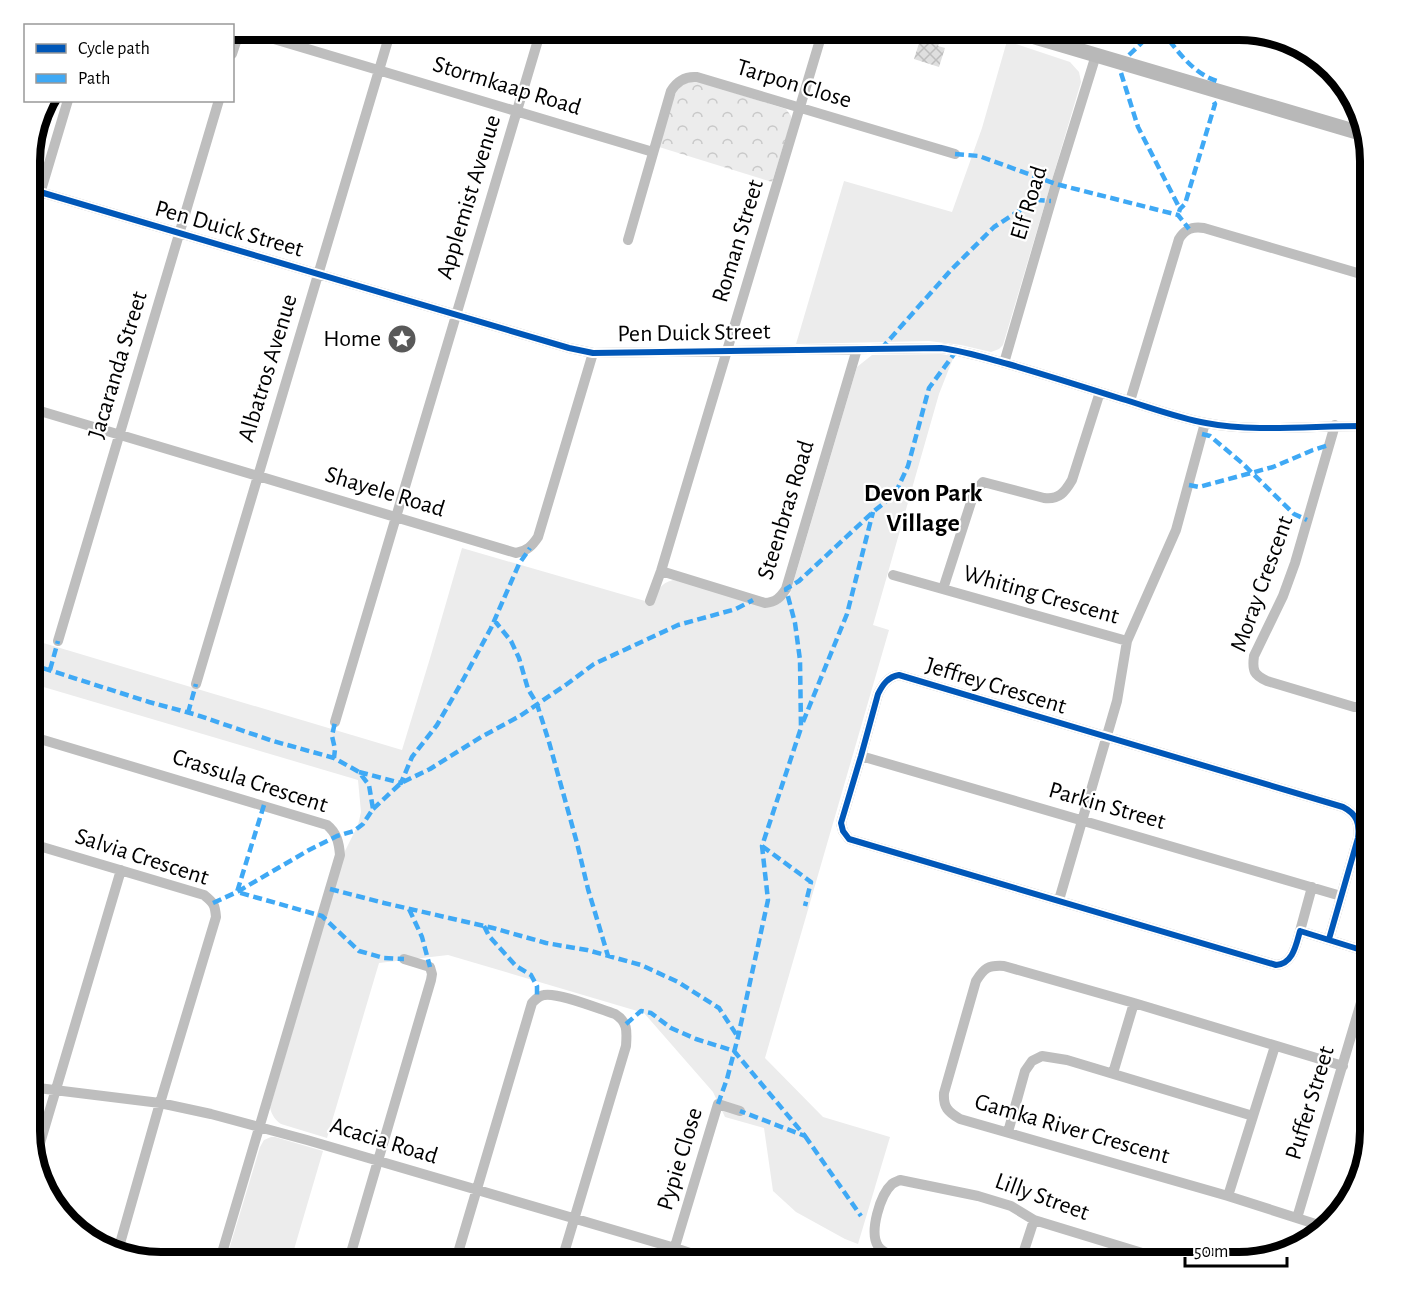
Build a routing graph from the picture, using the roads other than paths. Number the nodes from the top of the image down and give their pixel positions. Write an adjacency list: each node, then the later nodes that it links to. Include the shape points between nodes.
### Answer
1 (820, 40): 10 (street, Roman Street)
2 (1046, 40): 6 (street)
3 (281, 41): 7 (street, Stormkaap Road)
4 (388, 41): 7 (street, Albatros Avenue)
5 (538, 41): 11 (street, Applemist Avenue)
6 (1096, 55): 12 (street); 25 (street, Elf Road)
7 (379, 70): 11 (street, Stormkaap Road); 19 (street, Albatros Avenue)
8 (67, 102): 15 (street)
9 (218, 102): 17 (street, Jacaranda Street)
10 (800, 107): 13 (street, Tarpon Close, via 697,76 687,77 671,91); 14 (street, Tarpon Close); 23 (street, Roman Street)
11 (517, 111): 13 (street, Stormkaap Road); 21 (street, Applemist Avenue)
12 (1356, 132)
13 (653, 152): 18 (street, Tarpon Close)
14 (955, 154)
15 (41, 176)
16 (41, 192): 17 (street, Pen Duick Street)
17 (179, 233): 19 (street, Pen Duick Street); 32 (street, Jacaranda Street)
18 (628, 240)
19 (318, 274): 21 (street, Pen Duick Street); 33 (street, Albatros Avenue)
20 (1360, 274): 27 (street, via 1204,228 1185,231 1179,238)
21 (456, 315): 24 (street, Pen Duick Street); 34 (street, Applemist Avenue)
22 (857, 350): 23 (street, Pen Duick Street); 25 (street, Pen Duick Street, via 941,348); 35 (street, Steenbras Road, via 786,589 780,597 765,603)
23 (727, 351): 24 (street, Pen Duick Street); 35 (street, Roman Street)
24 (593, 353): 34 (street, Shayele Road, via 538,537 530,548 516,553)
25 (1004, 363): 26 (street, Pen Duick Street)
26 (1100, 392): 27 (street, Pen Duick Street); 37 (street, Whiting Crescent, via 1066,492 1052,499 983,482 976,489)
27 (1130, 401): 29 (street, Pen Duick Street)
28 (41, 411): 32 (street, Shayele Road)
29 (1205, 423): 30 (street, Pen Duick Street, via 1269,427); 40 (street, Whiting Crescent, via 1176,530)
30 (1335, 425): 31 (street, Pen Duick Street); 42 (street, Moray Crescent, via 1283,596 1253,665 1259,678)
31 (1360, 426)
32 (119, 435): 33 (street, Shayele Road); 39 (street, Jacaranda Street)
33 (258, 476): 34 (street, Shayele Road); 41 (street, Albatros Avenue)
34 (396, 517): 43 (street, Applemist Avenue)
35 (661, 571): 38 (street, Roman Street)
36 (893, 575): 37 (street, Whiting Crescent)
37 (943, 589): 40 (street, Whiting Crescent)
38 (650, 601)
39 (58, 640)
40 (1128, 641): 44 (street, Whiting Crescent)
41 (195, 684)
42 (1360, 707)
43 (335, 722)
44 (1107, 738): 46 (street, Jeffrey Crescent, via 899,675 884,683 878,694); 47 (street, Whiting Crescent); 51 (street, Jeffrey Crescent, via 1351,811 1359,823 1358,838)
45 (41, 739): 67 (street, Crassula Crescent, via 327,825 337,836 340,855)
46 (861, 756): 47 (street, Parkin Street); 52 (street, Jeffrey Crescent, via 841,823 849,838)
47 (1082, 821): 50 (street, Parkin Street); 52 (street, Whiting Crescent)
48 (41, 847): 49 (street, Salvia Crescent)
49 (122, 870): 63 (street); 64 (street, Salvia Crescent, via 204,895 215,910)
50 (1312, 887): 51 (street, Parkin Street); 53 (street, Jeffrey Crescent)
51 (1341, 896): 54 (street, Jeffrey Crescent)
52 (1059, 900): 53 (street, Jeffrey Crescent, via 1276,965 1288,961)
53 (1300, 931): 54 (street)
54 (1329, 939): 55 (street)
55 (1360, 949)
56 (404, 959): 70 (street, via 430,967 432,974)
57 (1134, 1003): 59 (street, Gamka River Crescent); 61 (street); 68 (street, Gamka River Crescent, via 1004,966 985,969 976,981 943,1102 960,1119)
58 (1360, 1007): 60 (street, Puffer Street)
59 (1275, 1046): 60 (street, Gamka River Crescent); 66 (street)
60 (1343, 1066): 74 (street, Puffer Street)
61 (1113, 1074): 66 (street); 68 (street, via 1053,1057 1042,1056 1032,1061 1025,1071)
62 (41, 1089): 63 (street, Acacia Road)
63 (55, 1091): 64 (street, Acacia Road); 69 (street)
64 (160, 1103): 67 (street, Acacia Road); 77 (street)
65 (740, 1111): 78 (street, Pypie Close, via 718,1104)
66 (1253, 1116): 72 (street)
67 (260, 1126): 70 (street, Acacia Road); 79 (street, Crassula Crescent)
68 (1008, 1132): 72 (street, Gamka River Crescent)
69 (41, 1139)
70 (377, 1161): 71 (street, Acacia Road); 80 (street)
71 (476, 1190): 73 (street, Acacia Road); 73 (street, via 532,1003 545,994 556,995 615,1014 626,1024 627,1033); 81 (street)
72 (1228, 1197): 74 (street, Gamka River Crescent)
73 (574, 1218): 78 (street, Acacia Road); 82 (street)
74 (1297, 1218): 76 (street)
75 (1034, 1220): 85 (street, Lilly Street, via 1011,1206 978,1196 900,1180 883,1197 877,1215 875,1239); 86 (street); 87 (street, Lilly Street)
76 (1316, 1224)
77 (120, 1245)
78 (675, 1248): 83 (street); 84 (street, Acacia Road)
79 (222, 1252)
80 (351, 1252)
81 (458, 1252)
82 (564, 1252)
83 (674, 1252)
84 (687, 1252)
85 (885, 1252)
86 (1024, 1252)
87 (1139, 1252)

